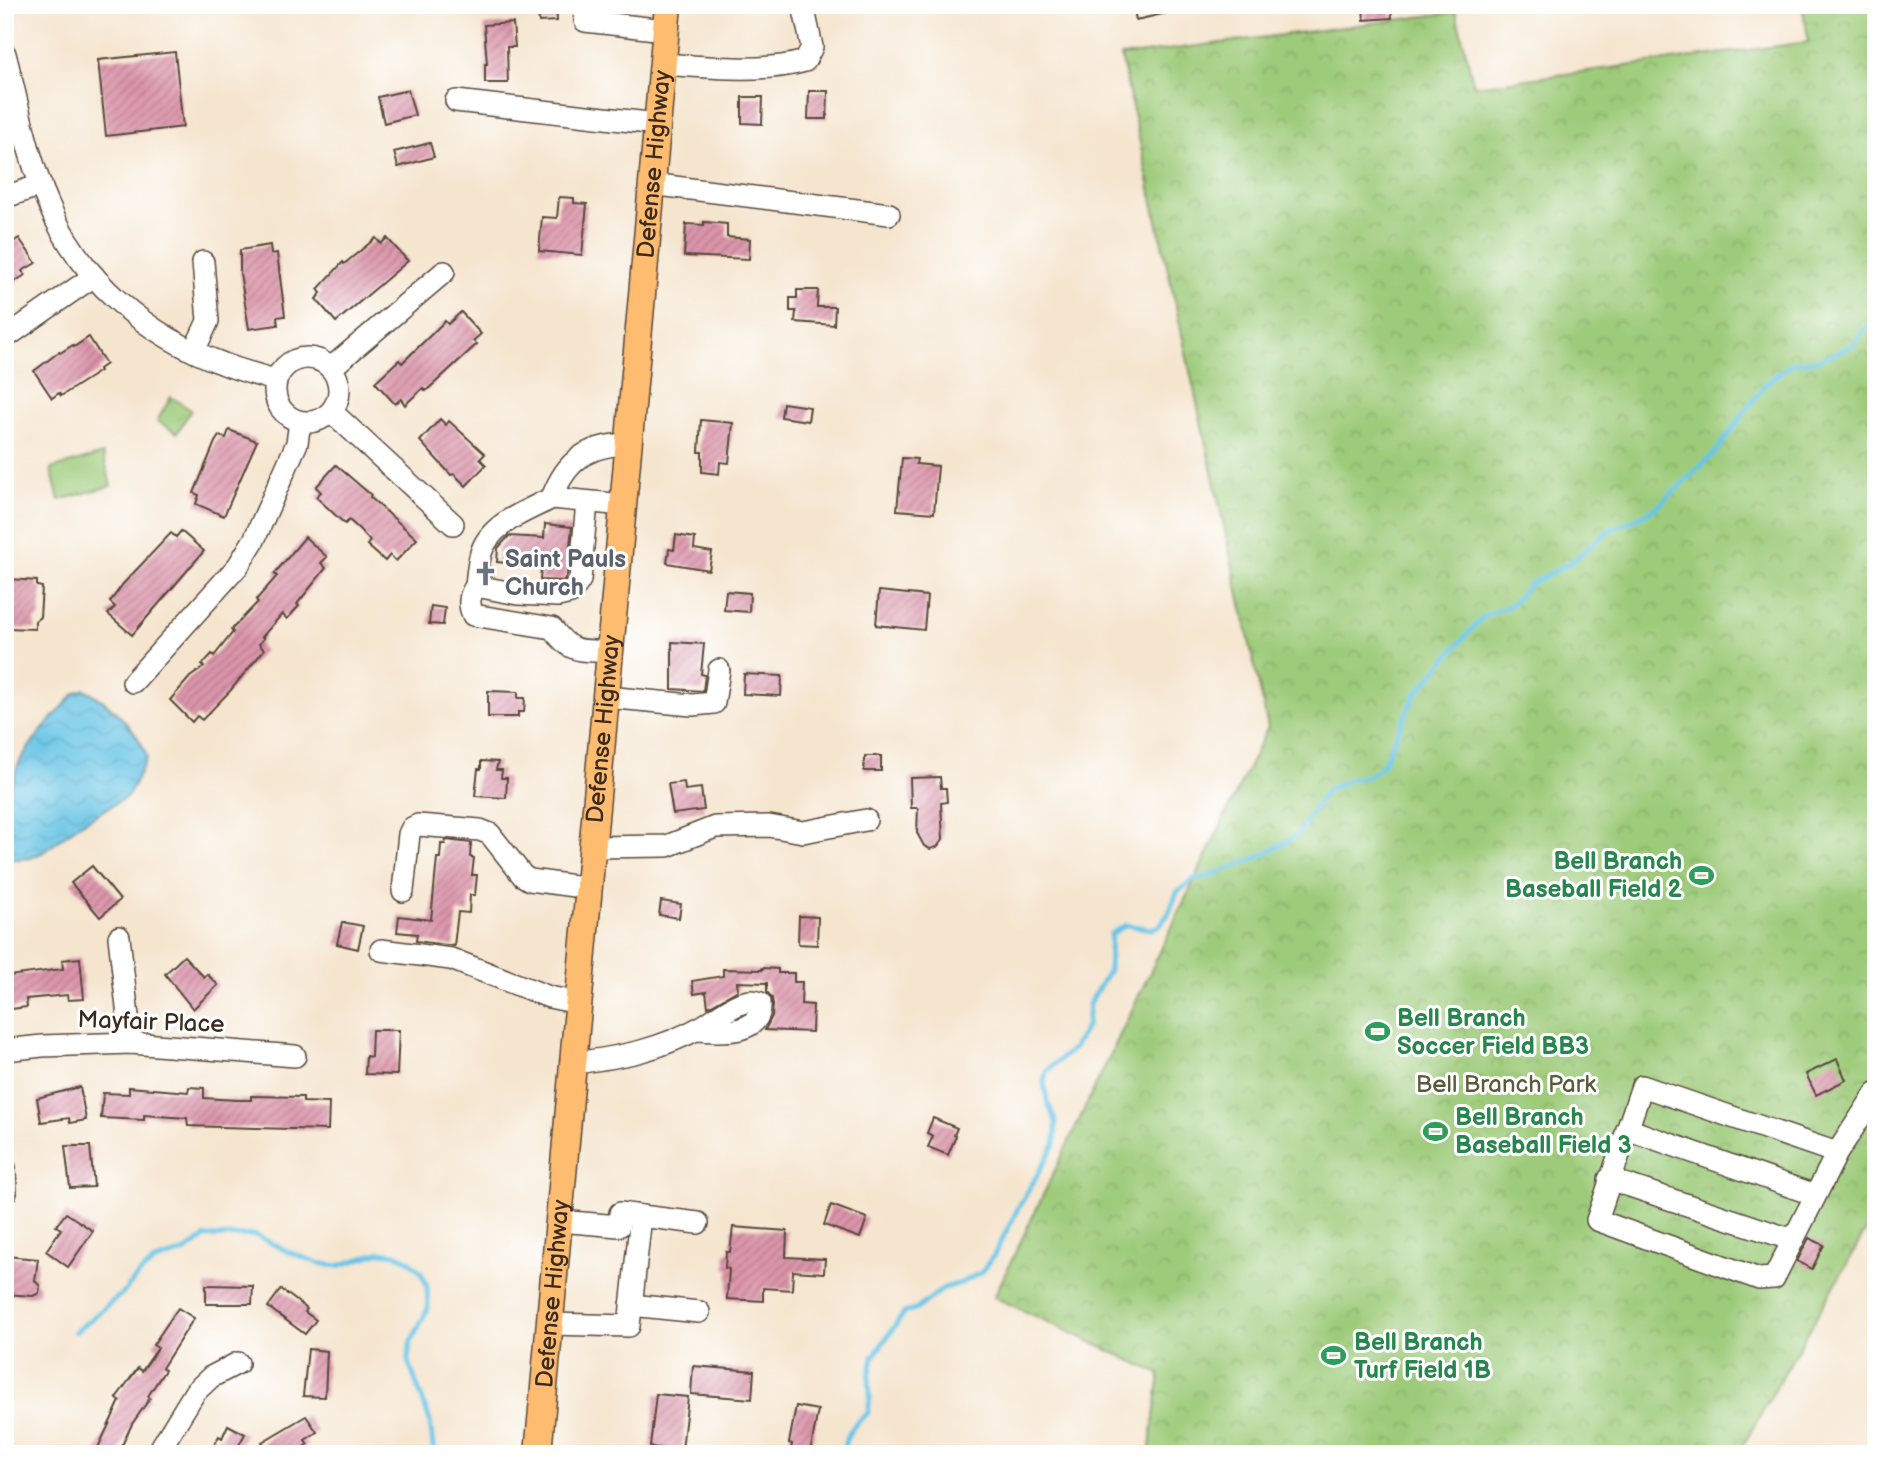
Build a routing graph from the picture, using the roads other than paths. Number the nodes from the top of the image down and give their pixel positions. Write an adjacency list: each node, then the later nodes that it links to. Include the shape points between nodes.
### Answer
1 (584, 5): 3 (street, via 585,21)
2 (803, 5): 5 (street, via 812,47 805,61 790,66)
3 (666, 17): 5 (main road, Defense Highway)
4 (5, 54): 6 (street)
5 (662, 64): 8 (main road, Defense Highway)
6 (9, 80): 10 (street)
7 (456, 101): 8 (street)
8 (656, 124): 9 (main road, Defense Highway)
9 (651, 184): 12 (street); 22 (main road, Defense Highway)
10 (41, 185): 11 (street); 15 (street, via 78,259)
11 (5, 197)
12 (890, 214)
13 (203, 262): 17 (street, via 208,321)
14 (443, 272): 18 (street)
15 (94, 276): 16 (street); 17 (street, via 131,313)
16 (5, 338)
17 (194, 351): 19 (street)
18 (331, 368): 19 (street, via 310,357 298,358 281,369); 20 (street, via 339,388)
19 (275, 380): 21 (street, via 280,409)
20 (332, 412): 21 (street, via 312,422); 26 (street)
21 (300, 422): 30 (street, via 296,443 238,566)
22 (628, 444): 23 (street, via 607,444 587,451 568,468); 25 (main road, Defense Highway)
23 (552, 498): 24 (street); 27 (street, via 495,530 480,554)
24 (587, 502): 25 (street); 27 (street, via 580,580 571,593 518,594)
25 (623, 505): 28 (main road, Defense Highway)
26 (453, 524)
27 (476, 586): 28 (street, via 469,606 473,615 552,628 564,645 573,649)
28 (610, 652): 31 (main road, Defense Highway)
29 (719, 670): 31 (street, via 714,703)
30 (133, 682)
31 (606, 696): 33 (main road, Defense Highway)
32 (866, 820): 33 (street, via 803,832 769,826 715,827 667,846)
33 (593, 847): 34 (main road, Defense Highway)
34 (589, 888): 35 (street, via 530,880 489,834 418,824 408,834); 38 (main road, Defense Highway)
35 (402, 891)
36 (119, 937): 40 (street)
37 (381, 950): 38 (street, via 451,958)
38 (579, 1003): 43 (main road, Defense Highway)
39 (695, 1030): 43 (street, via 660,1047)
40 (131, 1043): 41 (street, Mayfair Place); 42 (street, Mayfair Place)
41 (5, 1050)
42 (295, 1056)
43 (573, 1063): 52 (main road, Defense Highway)
44 (1876, 1093): 46 (street)
45 (1628, 1129): 46 (street, via 1642,1086); 48 (street); 50 (street)
46 (1837, 1153): 50 (street)
47 (5, 1168): 49 (street)
48 (1609, 1179): 54 (street); 54 (street, via 1597,1220 1759,1279 1774,1278)
49 (6, 1192)
50 (1815, 1195): 54 (street)
51 (641, 1216): 52 (street, via 620,1213 619,1226); 53 (street); 55 (street)
52 (559, 1221): 57 (main road, Defense Highway)
53 (698, 1223)
54 (1793, 1240)
55 (631, 1305): 56 (street); 57 (street, via 629,1326)
56 (699, 1312)
57 (550, 1324): 60 (main road, Defense Highway)
58 (238, 1363): 59 (street, via 195,1392)
59 (157, 1454)
60 (538, 1454)

